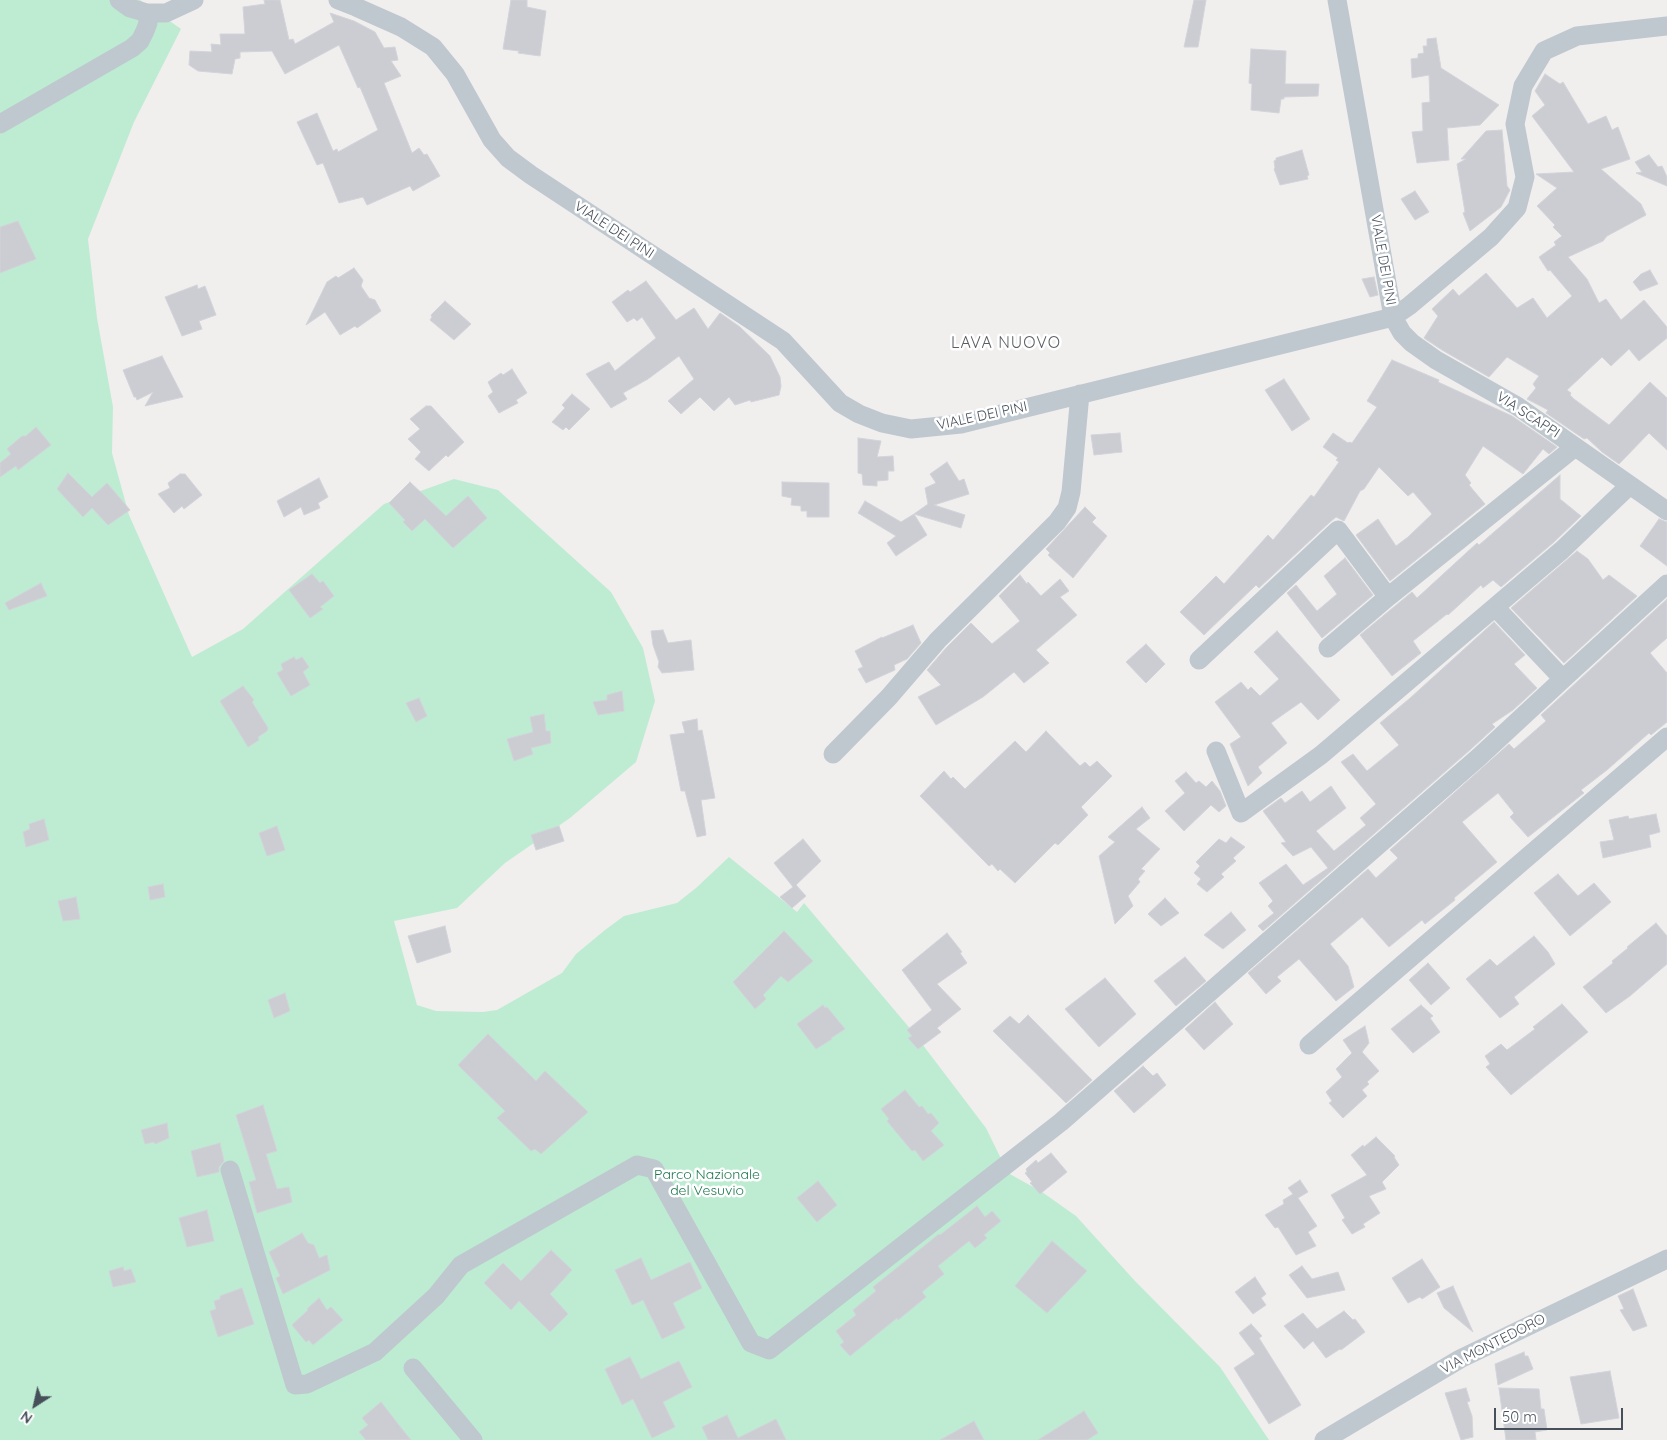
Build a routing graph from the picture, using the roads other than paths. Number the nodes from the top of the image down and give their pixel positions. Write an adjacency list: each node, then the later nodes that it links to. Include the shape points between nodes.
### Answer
1 (119, 0): 5 (street)
2 (194, 0): 5 (street, via 166,13)
3 (338, 0): 9 (street, VIALE DEI PINI, via 401,27 433,47 455,74 492,140 508,158 784,341 840,403 859,414 911,429 961,424)
4 (1337, 0): 8 (street, VIALE DEI PINI)
5 (146, 13): 7 (street, via 148,23 145,31 132,48)
6 (1667, 26): 8 (street, via 1577,36 1544,51 1523,86 1515,124 1525,176 1517,208 1492,237)
7 (0, 124)
8 (1393, 317): 9 (street, VIALE DEI PINI); 10 (street, VIA SCAPPI, via 1412,343 1517,406)
9 (1080, 394): 21 (street, via 1072,492 1067,508)
10 (1575, 447): 11 (street, VIA SCAPPI); 14 (street)
11 (1630, 485): 12 (street, VIA SCAPPI); 15 (street, via 1562,550)
12 (1667, 511)
13 (1667, 584): 18 (street)
14 (1388, 597): 16 (street); 17 (street, via 1338,530)
15 (1495, 607): 18 (street); 20 (street, via 1321,755 1241,812)
16 (1328, 648)
17 (1199, 660)
18 (1563, 679): 23 (street, via 1471,764 1061,1122 769,1350 751,1343 654,1169 637,1165 461,1265 436,1296 375,1352 307,1384 295,1385)
19 (1667, 737): 22 (street)
20 (1216, 750)
21 (833, 754)
22 (1309, 1045)
23 (230, 1170)
24 (1667, 1258): 27 (street, VIA MONTEDORO, via 1460,1359)
25 (412, 1368): 26 (street)
26 (473, 1440)
27 (1324, 1440)

